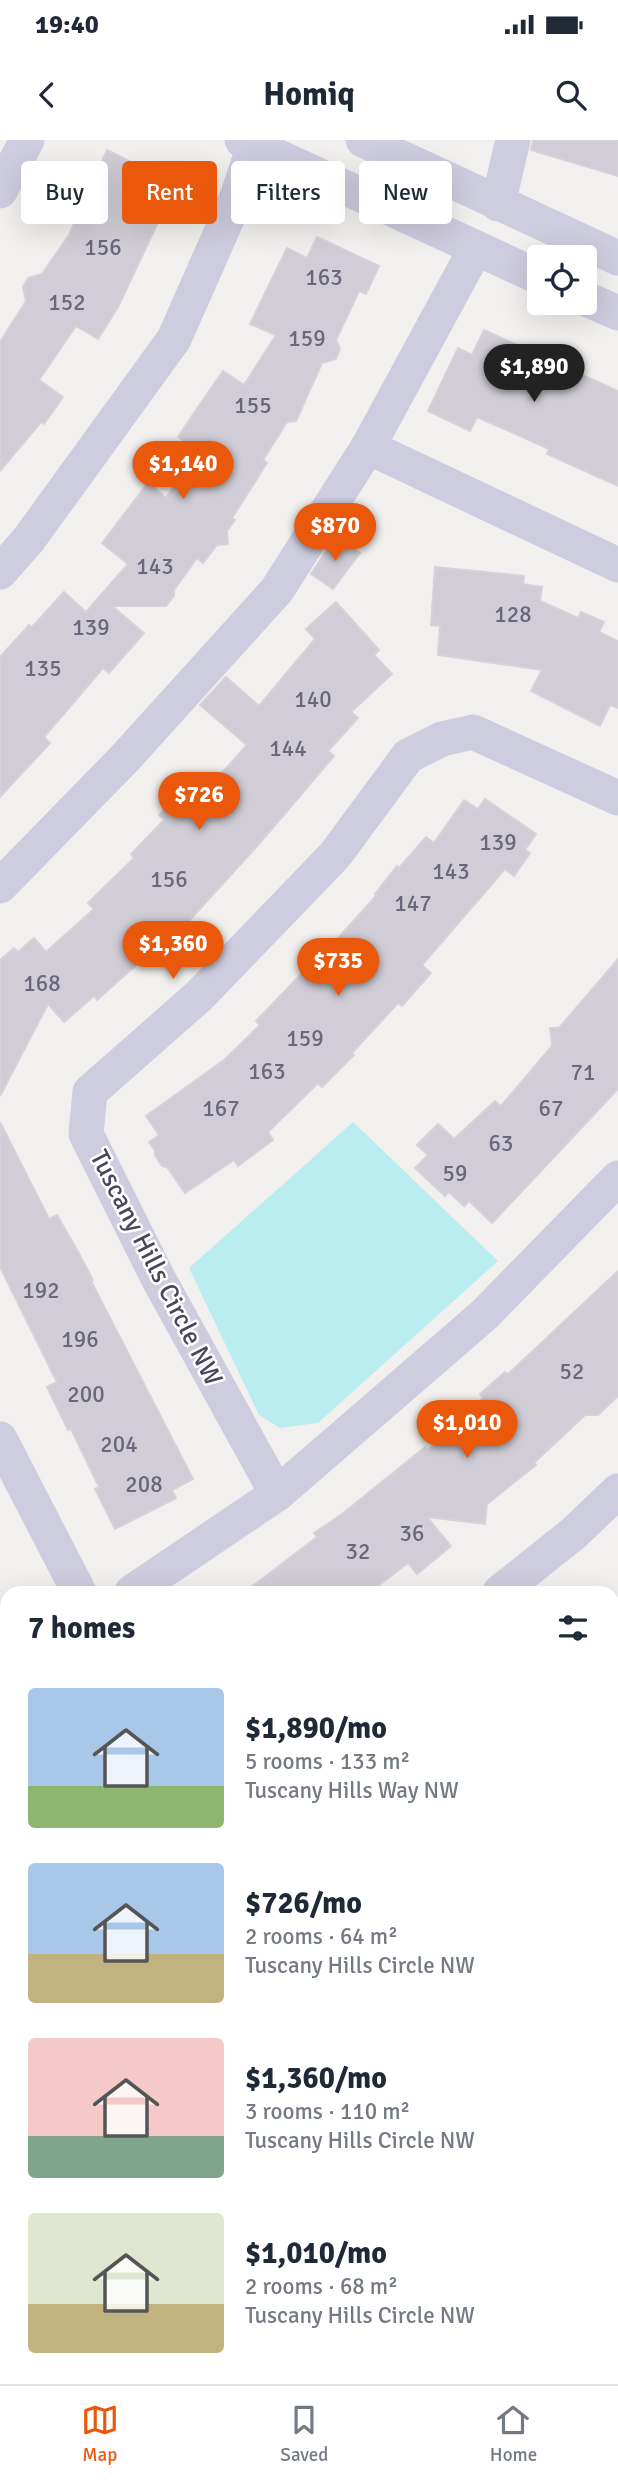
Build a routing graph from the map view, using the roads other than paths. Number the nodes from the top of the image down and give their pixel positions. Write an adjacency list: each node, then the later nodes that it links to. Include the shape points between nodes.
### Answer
1 (27, 140): 5 (street)
2 (363, 140): 6 (street)
3 (513, 140): 6 (street)
4 (251, 142): 7 (street); 14 (street, via 238,194 174,339 29,540)
5 (0, 191)
6 (498, 204): 8 (street)
7 (475, 248): 9 (street); 12 (street)
8 (618, 258)
9 (527, 272)
10 (597, 304): 11 (street)
11 (618, 313)
12 (368, 447): 13 (street); 16 (street, via 277,590 127,757)
13 (618, 565)
14 (0, 572)
15 (618, 798): 20 (street, Tuscany Hills Circle NW, via 474,732 442,739 408,756 335,855 199,996 90,1092 86,1134 158,1278)
16 (0, 886)
17 (618, 1178): 20 (street, via 484,1315)
18 (0, 1438): 21 (street)
19 (618, 1490): 23 (street, via 574,1533)
20 (276, 1494): 22 (street)
21 (76, 1586)
22 (141, 1586)
23 (508, 1586)

